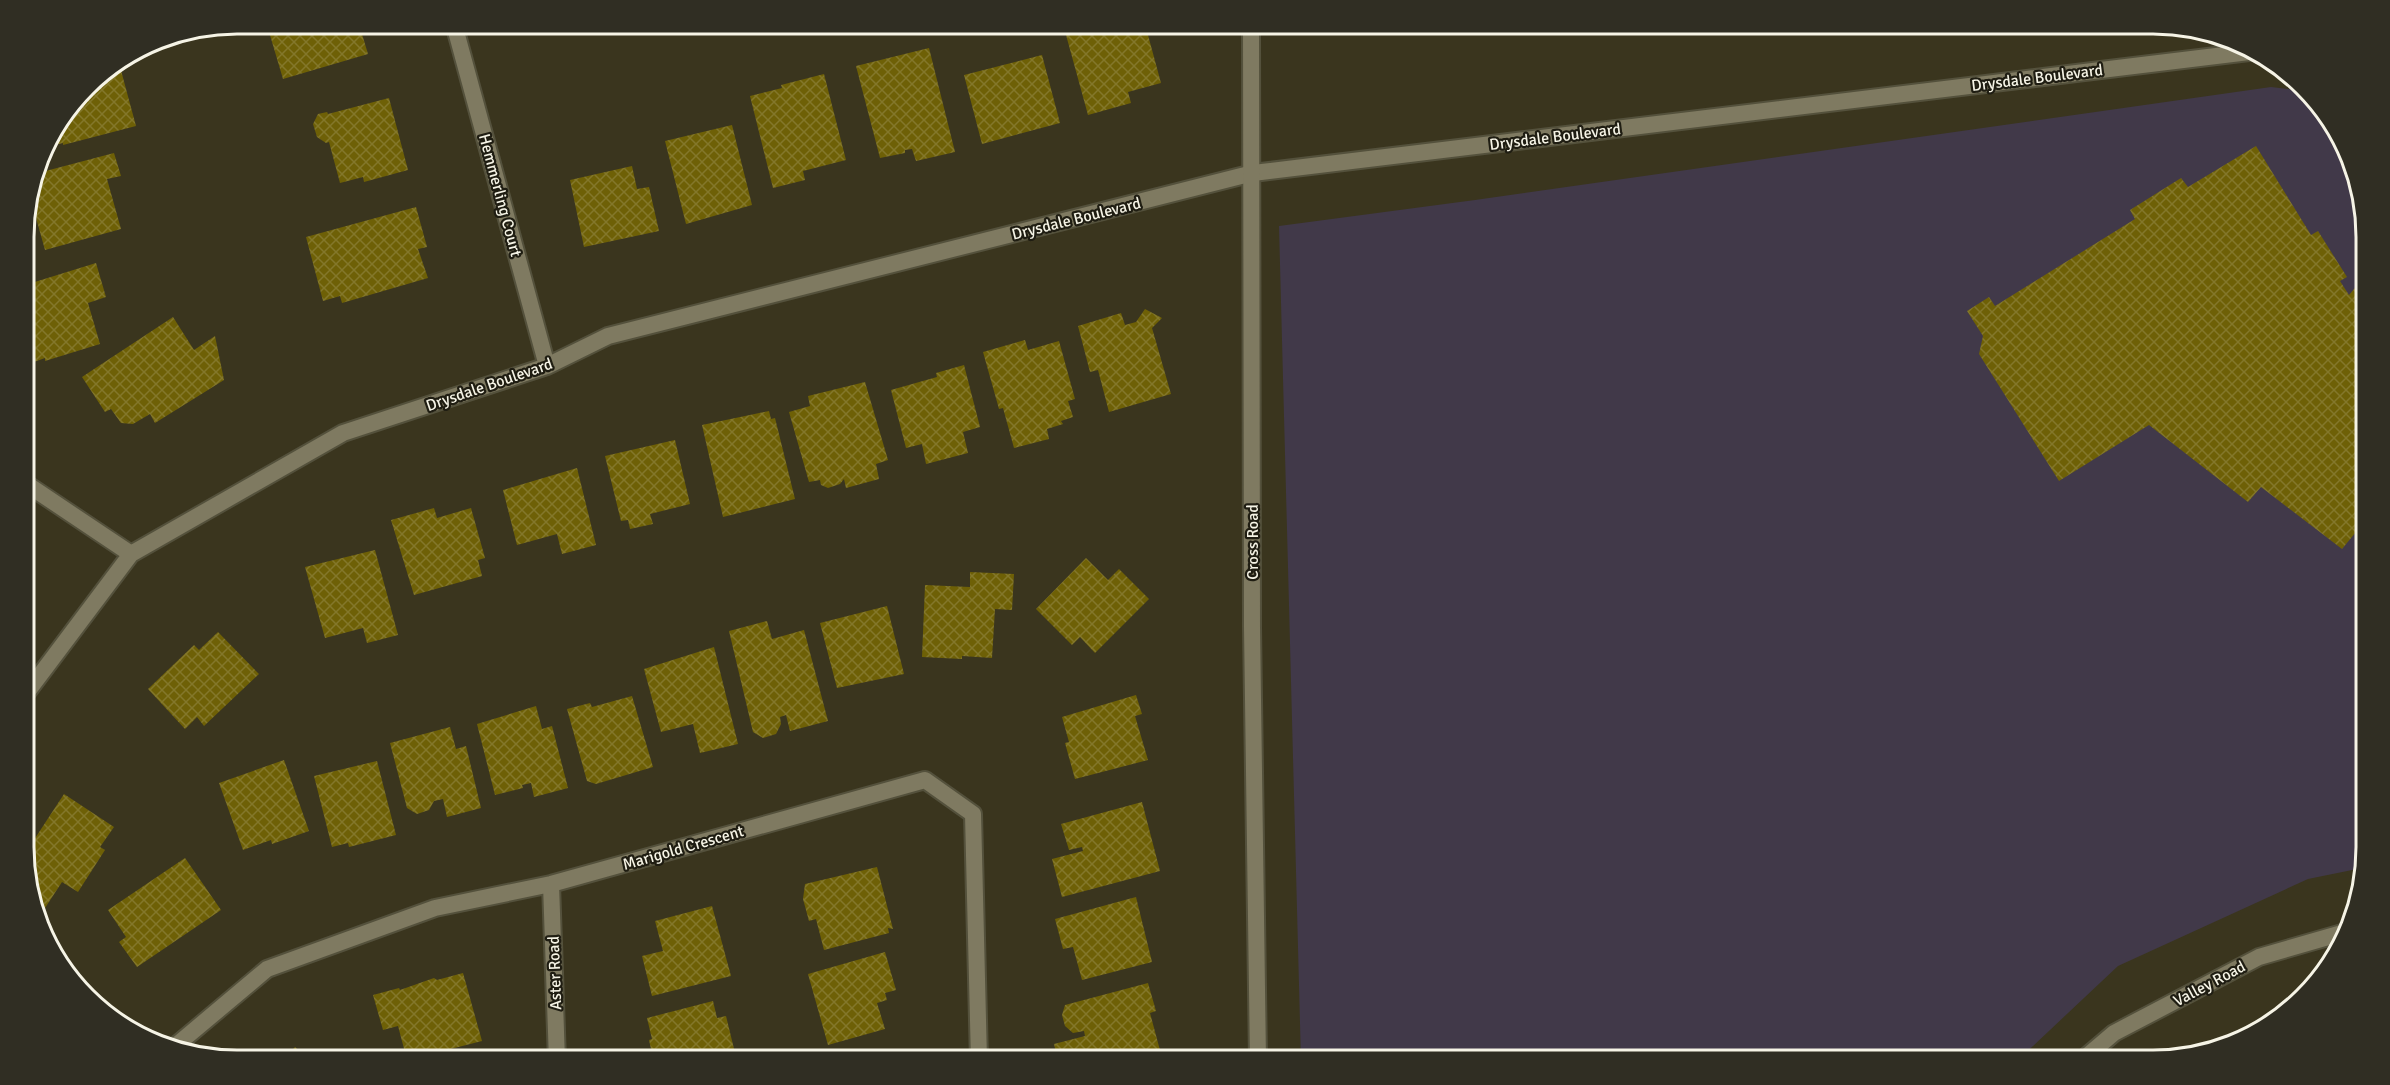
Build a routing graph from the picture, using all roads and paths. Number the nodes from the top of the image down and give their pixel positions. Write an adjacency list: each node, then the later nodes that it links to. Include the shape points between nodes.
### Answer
1 (457, 34): 5 (street, Hemmerling Court)
2 (1251, 34): 4 (street, Cross Road)
3 (2237, 53): 4 (street, Drysdale Boulevard)
4 (1252, 173): 5 (street, Drysdale Boulevard, via 608,336); 14 (street, Cross Road, via 1252,627)
5 (548, 366): 7 (street, Drysdale Boulevard, via 343,433)
6 (35, 489): 7 (street)
7 (131, 554): 8 (street, Drysdale Boulevard)
8 (34, 684)
9 (551, 884): 11 (street, Marigold Crescent, via 435,908 267,969); 12 (street, Aster Road); 13 (street, Marigold Crescent, via 925,780 973,814)
10 (2336, 934): 15 (street, Valley Road, via 2259,957 2114,1033)
11 (180, 1042)
12 (557, 1050)
13 (979, 1050)
14 (1258, 1050)
15 (2094, 1050)

